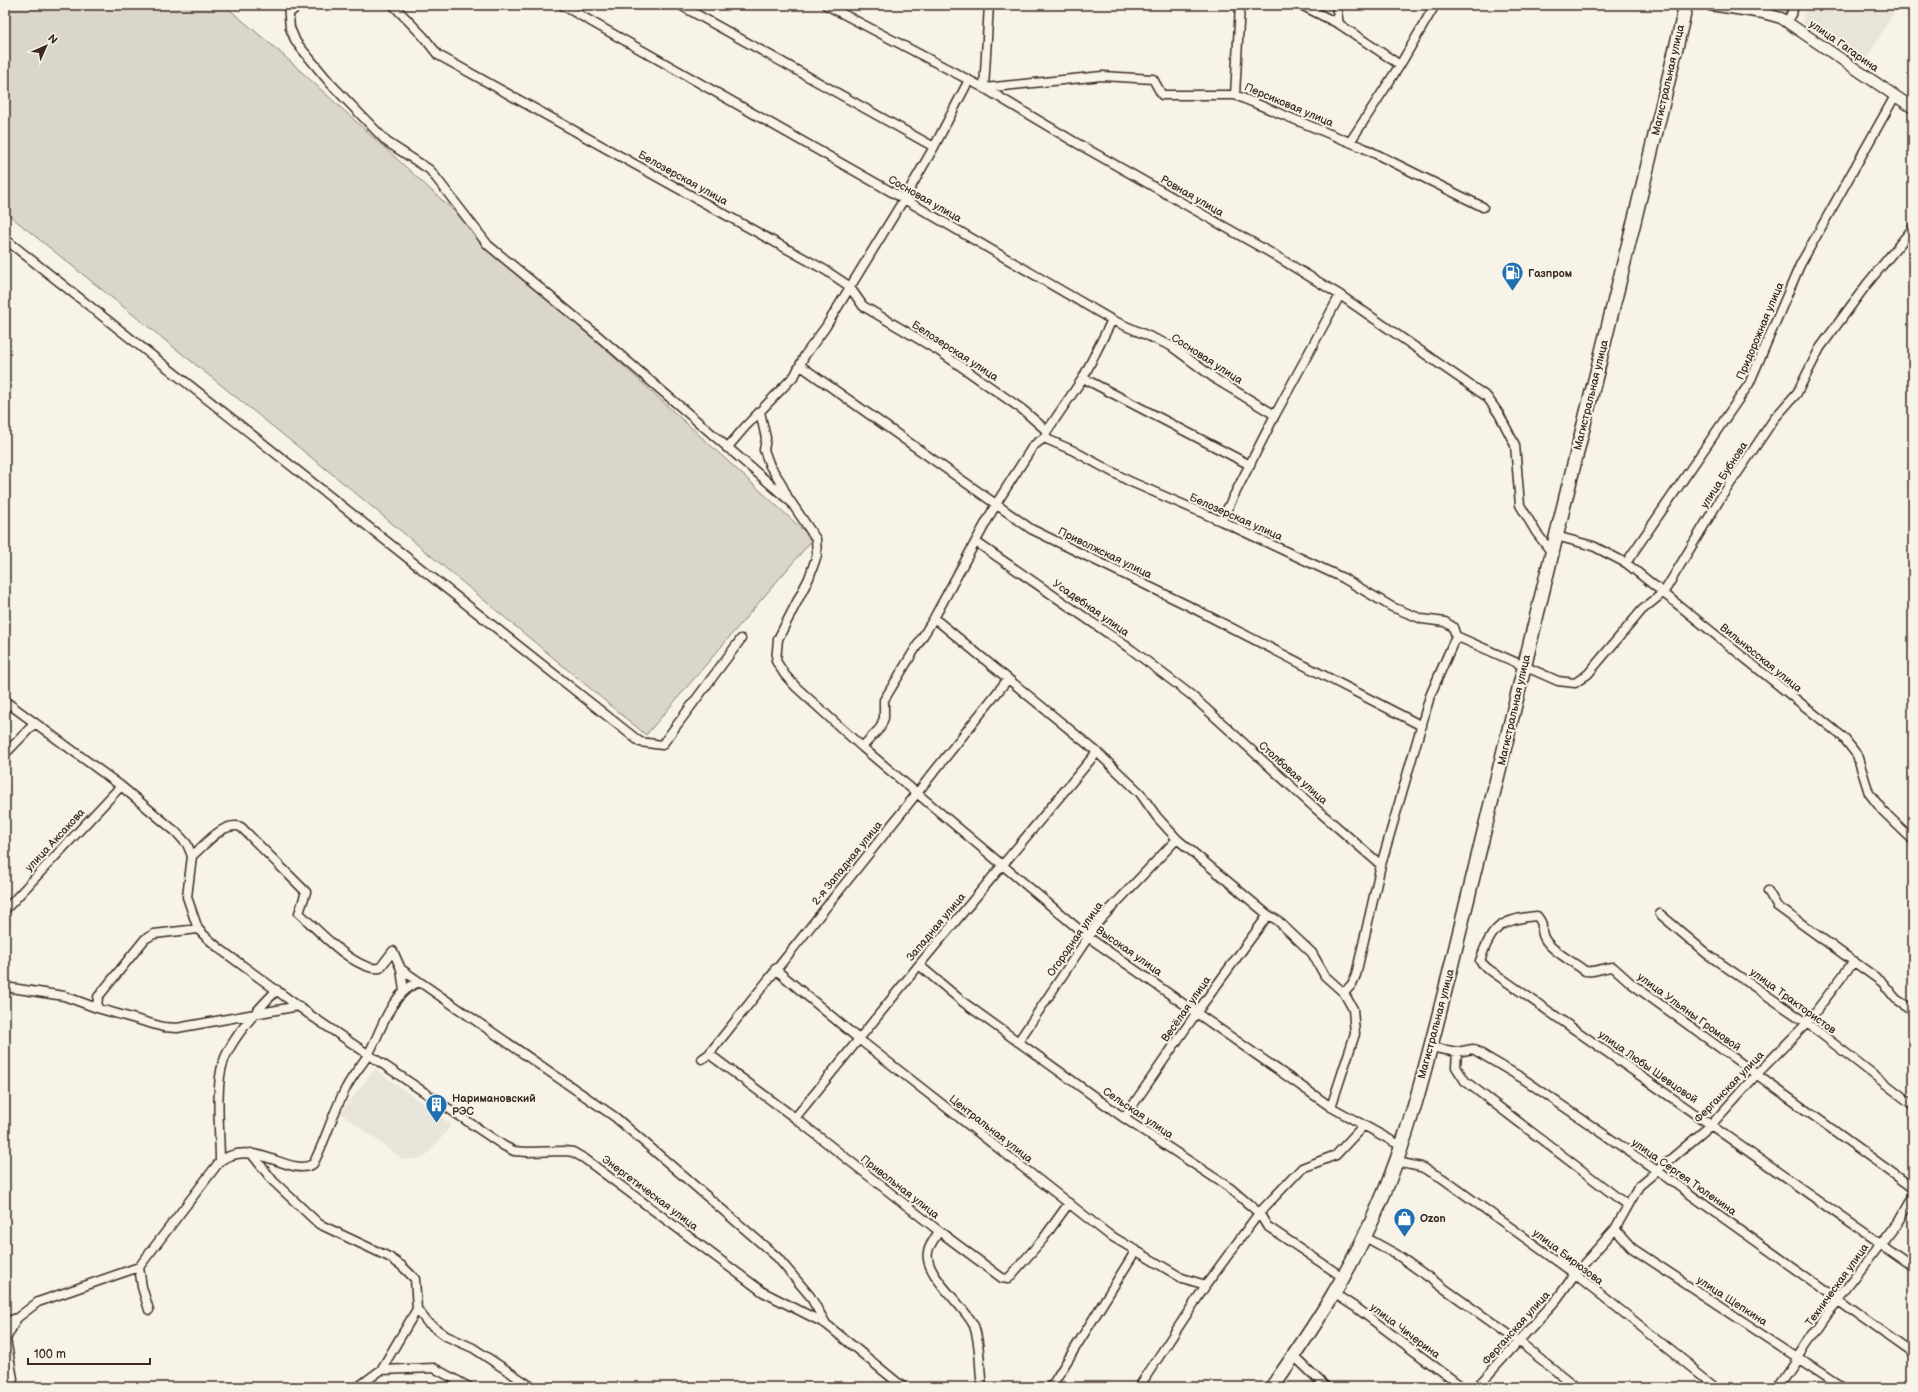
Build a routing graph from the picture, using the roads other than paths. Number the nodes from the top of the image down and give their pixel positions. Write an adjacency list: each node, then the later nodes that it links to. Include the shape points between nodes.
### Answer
1 (300, 5): 14 (street)
2 (393, 5): 29 (street, Белозерская улица, via 424,36 438,55 825,270)
3 (562, 5): 25 (street, Сосновая улица)
4 (680, 5): 24 (street)
5 (826, 5): 18 (street, Ровная улица)
6 (989, 5): 19 (street)
7 (1240, 5): 20 (street)
8 (1301, 5): 16 (street)
9 (1336, 5): 16 (street)
10 (1436, 5): 17 (street)
11 (1686, 5): 42 (highway, Магистральная улица, via 1643,190)
12 (1710, 5): 15 (street, улица Гагарина, via 1763,13)
13 (1795, 5): 15 (street)
14 (288, 9): 37 (street, via 290,28 296,42 326,78 387,142 430,170 488,245)
15 (1788, 21): 21 (street, улица Гагарина)
16 (1339, 24): 17 (street)
17 (1400, 65): 23 (street)
18 (969, 80): 19 (street, Ровная улица); 24 (street)
19 (984, 88): 20 (street, Персиковая улица, via 1102,76 1153,79 1162,95); 30 (street, Ровная улица)
20 (1235, 95): 23 (street, Персиковая улица)
21 (1896, 96): 22 (street, улица Гагарина); 45 (street, Придорожная улица, via 1800,265 1749,384)
22 (1913, 108)
23 (1350, 142): 26 (street, Персиковая улица)
24 (934, 147): 25 (street)
25 (904, 199): 29 (street); 31 (street, Сосновая улица)
26 (1483, 207)
27 (1913, 228): 46 (street, улица Бубнова, via 1867,284 1820,348 1797,393 1774,419 1720,499)
28 (5, 239): 49 (street, via 640,742 662,745)
29 (849, 286): 32 (street, via 825,328 805,355); 36 (street, Белозерская улица, via 863,306 939,350 1023,410)
30 (1340, 295): 35 (street); 44 (street, Ровная улица, via 1487,397 1515,445 1520,505)
31 (1112, 320): 33 (street); 35 (street, Сосновая улица, via 1171,346 1218,380)
32 (801, 366): 34 (street); 40 (street, Приволжская улица)
33 (1083, 378): 36 (street); 38 (street)
34 (760, 412): 37 (street); 39 (street, via 766,438 764,450 770,466)
35 (1275, 415): 38 (street)
36 (1045, 434): 40 (street, via 1033,446); 41 (street, Белозерская улица, via 1129,481)
37 (727, 448): 39 (street)
38 (1250, 465): 41 (street)
39 (791, 502): 56 (street, Высокая улица, via 816,539 817,555 809,578 778,639 776,661 796,687)
40 (996, 504): 43 (street); 55 (street, Приволжская улица, via 1031,530 1188,606)
41 (1221, 521): 48 (street, Белозерская улица, via 1343,578 1392,607 1422,619 1449,624)
42 (1556, 536): 44 (highway, Магистральная улица); 45 (street, Вильнюсская улица, via 1593,546)
43 (976, 542): 47 (street); 52 (street, Усадебная улица, via 1132,650)
44 (1552, 553): 50 (highway, Магистральная улица)
45 (1626, 563): 46 (street, Вильнюсская улица)
46 (1664, 592): 50 (street, улица Бубнова, via 1642,610 1588,674 1575,683 1558,681); 62 (street, Вильнюсская улица, via 1746,661 1843,737 1857,755 1869,793 1883,811)
47 (934, 618): 51 (street); 56 (street, via 884,700 884,718 880,728)
48 (1456, 636): 50 (street, Белозерская улица); 55 (street, via 1430,696)
49 (741, 639)
50 (1524, 667): 90 (highway, Магистральная улица)
51 (1008, 679): 57 (street); 60 (street, 2-я Западная улица)
52 (1191, 695): 64 (street, Столбовая улица)
53 (5, 701): 54 (street)
54 (35, 723): 58 (street); 59 (street)
55 (1422, 726): 64 (street)
56 (862, 747): 60 (street, Высокая улица)
57 (1097, 752): 61 (street, via 1140,792 1157,817); 65 (street, Западная улица)
58 (5, 754)
59 (121, 786): 63 (street, via 176,832 187,844); 67 (street, улица Аксакова)
60 (917, 793): 65 (street, Высокая улица); 76 (street, 2-я Западная улица)
61 (1177, 839): 69 (street); 71 (street, Огородная улица, via 1110,908)
62 (1913, 840)
63 (192, 856): 70 (street, via 187,897); 75 (street, via 224,829 231,825 241,827 306,892 300,913 317,932 366,967 380,968 393,951)
64 (1381, 865): 81 (street, via 1356,975)
65 (1002, 866): 71 (street, Высокая улица); 73 (street, Западная улица)
66 (1768, 891): 72 (street, via 1777,906)
67 (5, 910)
68 (1660, 914): 87 (street, улица Трактористов, via 1707,954)
69 (1268, 915): 81 (street, via 1277,920 1312,954 1325,976); 85 (street, Весёлая улица)
70 (198, 929): 79 (street, Энергетическая улица, via 220,949); 83 (street, via 154,934 145,940 98,997)
71 (1088, 937): 85 (street, Высокая улица); 89 (street, Огородная улица)
72 (1854, 961): 84 (street, via 1882,982 1896,999); 87 (street, Ферганская улица)
73 (919, 965): 88 (street, Западная улица); 89 (street, Сельская улица, via 963,1002)
74 (1487, 968): 94 (street, улица Ульяны Громовой, via 1480,961 1486,944 1499,926 1517,917 1537,916 1543,923 1543,936 1554,950 1585,971 1613,967 1632,984); 99 (street, улица Любы Шевцовой)
75 (401, 969): 77 (street); 80 (street)
76 (775, 969): 88 (street, Центральная улица); 93 (street, 2-я Западная улица)
77 (419, 982): 80 (street); 127 (street, via 615,1117 777,1257 810,1296)
78 (5, 987): 83 (street, via 64,996)
79 (277, 990): 82 (street, Энергетическая улица); 86 (street)
80 (404, 991): 92 (street, via 378,1030)
81 (1344, 993): 96 (street, via 1353,1009 1355,1034)
82 (299, 1006): 86 (street); 92 (street, Энергетическая улица)
83 (96, 1008): 86 (street, via 177,1028)
84 (1913, 1010)
85 (1197, 1012): 96 (street, Высокая улица); 98 (street, Весёлая улица)
86 (252, 1015): 103 (street, via 222,1065 219,1110)
87 (1807, 1023): 94 (street, Ферганская улица); 95 (street, улица Трактористов)
88 (860, 1040): 97 (street, Западная улица); 108 (street, Центральная улица)
89 (1018, 1042): 98 (street, Сельская улица)
90 (1430, 1047): 91 (street, улица Сергея Тюленина); 101 (highway, Магистральная улица)
91 (1456, 1052): 105 (street, улица Сергея Тюленина, via 1473,1049 1489,1057); 109 (street, via 1456,1067 1466,1081)
92 (368, 1054): 102 (street, via 346,1089 313,1164 303,1168); 127 (street, Энергетическая улица, via 514,1151 565,1151 585,1159 763,1292)
93 (706, 1056): 97 (street, Привольная улица)
94 (1756, 1074): 99 (street, Ферганская улица); 106 (street, улица Ульяны Громовой)
95 (1913, 1105)
96 (1331, 1107): 100 (street, Высокая улица)
97 (795, 1118): 112 (street, Привольная улица)
98 (1124, 1118): 110 (street, Сельская улица, via 1230,1188)
99 (1711, 1125): 105 (street, Ферганская улица); 114 (street, улица Любы Шевцовой)
100 (1362, 1126): 101 (street, Высокая улица); 110 (street, via 1336,1155 1302,1168)
101 (1403, 1147): 104 (highway, Магистральная улица)
102 (251, 1153): 103 (street, via 237,1153); 123 (street, via 273,1181 319,1224 389,1257 402,1266 415,1279)
103 (220, 1161): 116 (street)
104 (1397, 1162): 113 (highway, Магистральная улица); 118 (street, улица Бирюзова, via 1421,1167 1442,1178)
105 (1656, 1170): 109 (street, Ферганская улица, via 1639,1186); 122 (street, улица Сергея Тюленина)
106 (1913, 1188)
107 (1913, 1196): 114 (street, Техническая улица, via 1900,1219)
108 (1068, 1203): 112 (street, via 1043,1239 1008,1279 1002,1278); 115 (street, Центральная улица, via 1108,1234)
109 (1627, 1205): 111 (street, Ферганская улица)
110 (1259, 1213): 119 (street, Сельская улица, via 1267,1226); 120 (street)
111 (1615, 1229): 118 (street, Ферганская улица); 131 (street, улица Щепкина, via 1632,1248)
112 (939, 1231): 138 (street, Привольная улица, via 928,1252 929,1262 939,1282 958,1303 974,1327)
113 (1365, 1237): 119 (highway, Магистральная улица); 128 (street, via 1396,1254)
114 (1880, 1244): 117 (street, улица Любы Шевцовой); 122 (street, Техническая улица)
115 (1136, 1250): 120 (street, Центральная улица, via 1182,1278); 139 (street)
116 (139, 1267): 124 (street); 125 (street, via 38,1302)
117 (1913, 1267)
118 (1575, 1274): 128 (street, Ферганская улица, via 1557,1299); 146 (street, улица Бирюзова)
119 (1344, 1278): 121 (highway, Магистральная улица)
120 (1206, 1284): 140 (street)
121 (1334, 1294): 130 (highway, Магистральная улица); 143 (street, улица Чичерина)
122 (1838, 1299): 129 (street, улица Сергея Тюленина); 131 (street, Техническая улица)
123 (417, 1309): 132 (street); 136 (street, via 427,1322 446,1336 473,1348)
124 (149, 1310)
125 (17, 1318): 126 (street); 133 (street, via 6,1339 13,1379)
126 (5, 1322)
127 (826, 1324): 137 (street, Энергетическая улица)
128 (1518, 1341): 144 (street, Ферганская улица); 145 (street)
129 (1913, 1353)
130 (1294, 1356): 141 (highway, Магистральная улица); 142 (street)
131 (1798, 1358): 147 (street, Техническая улица); 148 (street, улица Щепкина)
132 (381, 1370): 134 (street); 135 (street, via 434,1368)
133 (11, 1387)
134 (358, 1387)
135 (469, 1387)
136 (532, 1387)
137 (903, 1387)
138 (982, 1387)
139 (1051, 1387)
140 (1139, 1387)
141 (1272, 1387)
142 (1326, 1387)
143 (1462, 1387)
144 (1477, 1387)
145 (1576, 1387)
146 (1716, 1387)
147 (1778, 1387)
148 (1842, 1387)

